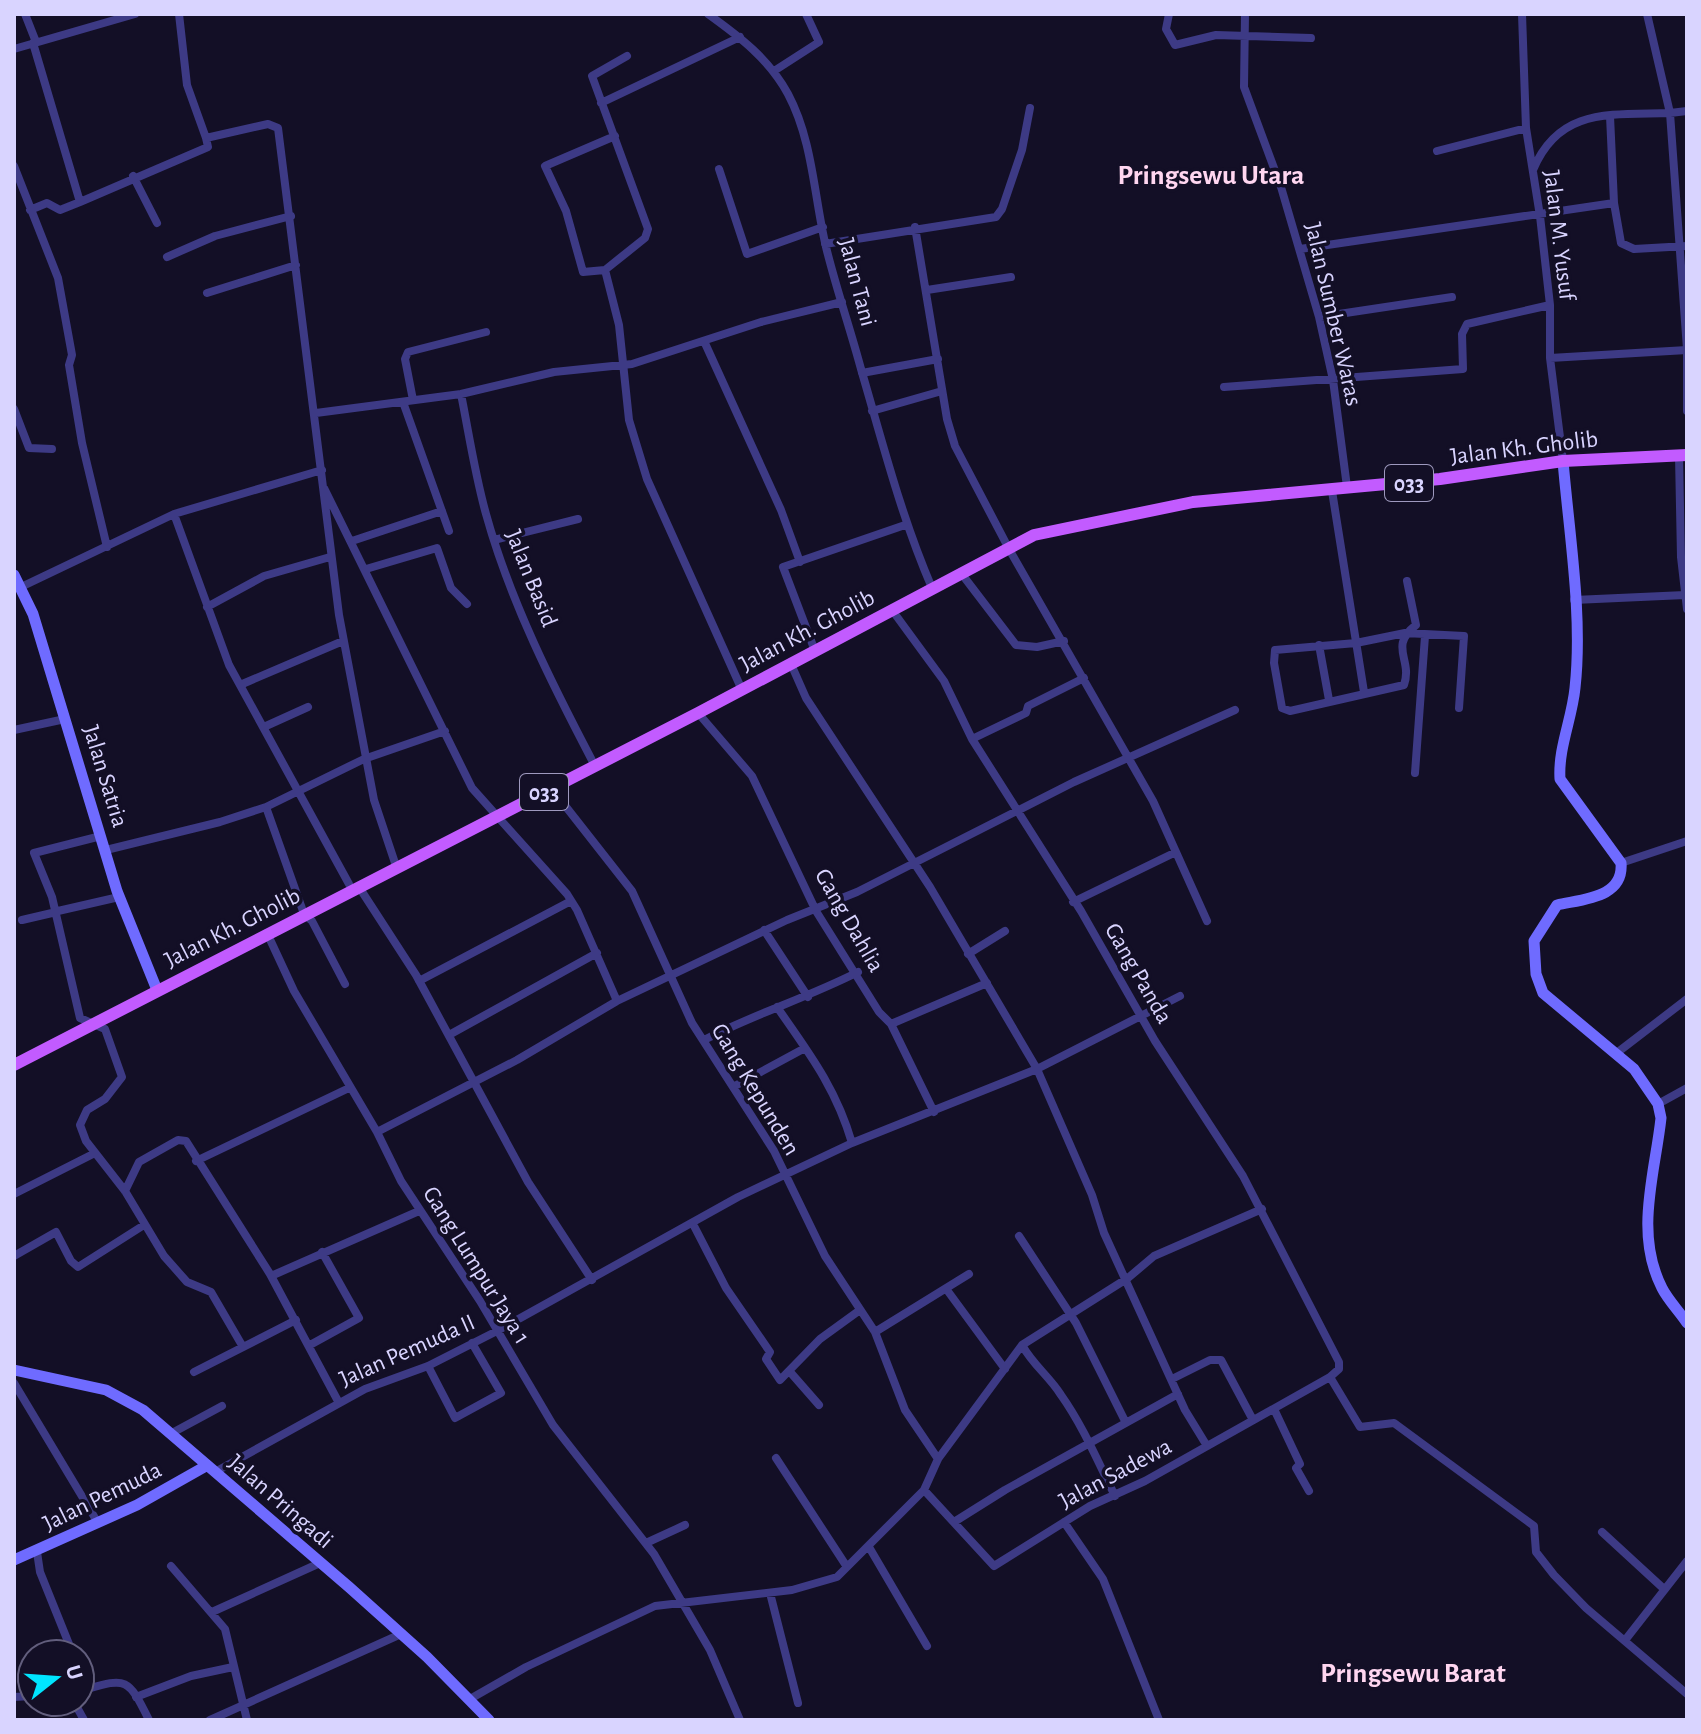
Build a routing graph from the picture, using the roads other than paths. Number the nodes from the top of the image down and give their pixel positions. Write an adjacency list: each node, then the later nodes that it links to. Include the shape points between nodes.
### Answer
1 (25, 14): 13 (street)
2 (135, 14): 13 (street)
3 (179, 14): 24 (street, via 187,85)
4 (708, 14): 11 (street, Jalan Tani)
5 (806, 14): 16 (street, via 819,42)
6 (1169, 14): 10 (street, via 1166,29 1175,45 1208,35)
7 (1245, 14): 10 (street, Jalan Sumber Waras)
8 (1522, 14): 22 (street, Jalan M. Yusuf)
9 (1647, 14): 20 (street)
10 (1247, 36): 12 (street); 40 (street, Jalan Sumber Waras, via 1244,87)
11 (740, 37): 16 (street, Jalan Tani); 17 (street)
12 (1311, 38)
13 (34, 42): 14 (street); 30 (street)
14 (14, 49)
15 (627, 56): 17 (street, via 592,73)
16 (774, 71): 36 (street, Jalan Tani, via 799,125)
17 (601, 103): 23 (street)
18 (1030, 108): 37 (street, via 1000,213 990,219)
19 (1687, 111): 20 (street)
20 (1670, 113): 21 (street); 39 (street)
21 (1610, 116): 28 (street, via 1561,128 1542,148); 31 (street)
22 (1526, 128): 25 (street); 28 (street, Jalan M. Yusuf)
23 (615, 136): 43 (street, via 648,231); 43 (street, via 545,166 566,211 583,272)
24 (206, 138): 29 (street, via 208,147); 33 (street, via 268,124 278,128)
25 (1437, 151)
26 (14, 166): 32 (street)
27 (719, 169): 36 (street, via 747,254)
28 (1532, 172): 34 (street, Jalan M. Yusuf)
29 (133, 176): 30 (street); 35 (street)
30 (80, 202): 32 (street, via 60,210 47,203)
31 (1614, 203): 34 (street); 39 (street, via 1624,247)
32 (30, 210): 81 (street, via 58,278 82,443)
33 (291, 216): 41 (street, via 215,236); 42 (street)
34 (1540, 216): 40 (street); 49 (street, Jalan M. Yusuf)
35 (157, 223)
36 (823, 227): 38 (street, Jalan Tani)
37 (915, 227): 38 (street); 45 (street)
38 (825, 244): 48 (street, Jalan Tani)
39 (1684, 246): 53 (street)
40 (1300, 249): 50 (street, Jalan Sumber Waras)
41 (167, 257)
42 (296, 265): 46 (street); 66 (street, via 305,363)
43 (605, 270): 56 (street)
44 (1011, 277): 45 (street)
45 (927, 290): 55 (street)
46 (207, 293)
47 (1452, 297): 50 (street)
48 (842, 302): 52 (street); 57 (street, Jalan Tani)
49 (1550, 305): 54 (street, Jalan M. Yusuf); 58 (street, via 1467,324 1462,334 1463,369)
50 (1319, 317): 58 (street, Jalan Sumber Waras)
51 (486, 332): 62 (street, via 408,352)
52 (704, 341): 56 (street); 85 (street)
53 (1687, 351): 54 (street); 65 (street)
54 (1550, 358): 69 (street, Jalan M. Yusuf)
55 (938, 359): 57 (street); 60 (street)
56 (623, 364): 61 (street, via 554,372); 108 (street, via 629,420 647,479)
57 (862, 373): 64 (street, Jalan Tani)
58 (1333, 380): 59 (street); 72 (street, Jalan Sumber Waras)
59 (1224, 387)
60 (942, 391): 64 (street); 82 (street, via 955,446)
61 (461, 394): 62 (street); 79 (street, Jalan Basid)
62 (408, 401): 66 (street); 74 (street)
63 (14, 409): 67 (street, via 29,448)
64 (872, 411): 77 (street, Jalan Tani)
65 (1687, 411)
66 (316, 413): 70 (street)
67 (52, 449)
68 (1683, 456): 69 (main road, Jalan Kh. Gholib / 033); 84 (street)
69 (1563, 461): 72 (main road, Jalan Kh. Gholib / 033); 93 (street)
70 (322, 470): 71 (street); 75 (street)
71 (322, 484): 80 (street); 83 (street)
72 (1347, 487): 73 (main road, Jalan Kh. Gholib / 033)
73 (1332, 491): 82 (main road, Jalan Kh. Gholib / 033, via 1193,502 1034,535); 102 (street)
74 (442, 511): 78 (street); 80 (street)
75 (174, 514): 81 (street); 95 (street)
76 (578, 519): 79 (street)
77 (905, 525): 85 (street); 91 (street, Jalan Tani)
78 (449, 531)
79 (494, 540): 122 (street, Jalan Basid, via 524,619)
80 (352, 541): 86 (street)
81 (107, 547): 90 (street)
82 (1009, 549): 87 (main road, Jalan Kh. Gholib / 033); 101 (street)
83 (330, 557): 95 (street, via 264,576); 100 (street)
84 (1684, 557): 92 (street)
85 (800, 562): 104 (street, via 783,567)
86 (366, 569): 94 (street, via 437,548 451,588); 118 (street)
87 (961, 573): 91 (main road, Jalan Kh. Gholib / 033); 101 (street, via 1016,645)
88 (14, 575): 90 (street, Jalan Satria)
89 (1407, 581): 98 (street, via 1416,625)
90 (17, 588): 115 (street, Jalan Satria, via 33,614)
91 (932, 588): 97 (main road, Jalan Kh. Gholib / 033)
92 (1685, 595): 93 (street); 96 (street)
93 (1573, 600): 133 (street, via 1575,688 1560,779)
94 (467, 604)
95 (207, 607): 107 (street)
96 (1687, 609)
97 (892, 610): 104 (main road, Jalan Kh. Gholib / 033); 119 (street, Gang Panda, via 944,681)
98 (1405, 633): 99 (street); 102 (street); 109 (street, via 1404,685)
99 (1425, 636): 112 (street, via 1464,636); 123 (street)
100 (343, 641): 107 (street); 120 (street)
101 (1064, 641): 106 (street)
102 (1356, 643): 103 (street); 109 (street)
103 (1319, 645): 110 (street); 110 (street, via 1275,650 1274,663 1284,711)
104 (815, 651): 105 (main road, Jalan Kh. Gholib / 033)
105 (791, 664): 108 (main road, Jalan Kh. Gholib / 033); 134 (street, via 806,698)
106 (1084, 678): 119 (street); 121 (street)
107 (240, 685): 116 (street)
108 (742, 690): 114 (main road, Jalan Kh. Gholib / 033)
109 (1364, 692): 110 (street)
110 (1329, 700)
111 (308, 707): 116 (street)
112 (1459, 708)
113 (1235, 710): 121 (street)
114 (698, 713): 122 (main road, Jalan Kh. Gholib / 033); 140 (street, Gang Dahlia, via 752,776)
115 (65, 719): 117 (street); 129 (street, Jalan Satria)
116 (266, 726): 125 (street)
117 (14, 730)
118 (445, 731): 120 (street); 128 (street, via 472,788)
119 (972, 739): 127 (street, Gang Panda)
120 (364, 759): 125 (street); 135 (street)
121 (1130, 759): 127 (street); 132 (street)
122 (595, 766): 124 (main road, Jalan Kh. Gholib / 033)
123 (1415, 773)
124 (552, 789): 128 (main road, Jalan Kh. Gholib / 033); 151 (street, Gang Kepunden, via 632,891)
125 (299, 792): 126 (street); 136 (street)
126 (266, 807): 131 (street); 142 (street)
127 (1019, 812): 134 (street); 139 (street, Gang Panda)
128 (494, 815): 135 (main road, Jalan Kh. Gholib / 033); 138 (street)
129 (101, 836): 131 (street, Jalan Satria); 141 (street, via 34,853)
130 (1687, 841): 133 (street)
131 (106, 850): 137 (street, Jalan Satria)
132 (1174, 853): 139 (street); 144 (street)
133 (1621, 863): 167 (street, via 1616,887 1557,905 1534,941 1543,993)
134 (915, 864): 140 (street); 149 (street)
135 (397, 869): 136 (main road, Jalan Kh. Gholib / 033)
136 (354, 885): 142 (main road, Jalan Kh. Gholib / 033); 152 (street)
137 (119, 897): 141 (street); 155 (street, Jalan Satria)
138 (571, 901): 148 (street); 152 (street)
139 (1073, 902): 161 (street, Gang Panda)
140 (816, 911): 145 (street); 150 (street, Gang Dahlia)
141 (55, 912): 143 (street); 162 (street, via 80,1018)
142 (304, 914): 147 (main road, Jalan Kh. Gholib / 033); 154 (street)
143 (22, 920)
144 (1207, 921)
145 (764, 930): 151 (street); 157 (street)
146 (1005, 931): 149 (street)
147 (267, 933): 155 (main road, Jalan Kh. Gholib / 033); 172 (street, Gang Lumpur Jaya 1)
148 (597, 953): 159 (street); 164 (street)
149 (968, 954): 153 (street)
150 (858, 972): 157 (street); 163 (street, Gang Dahlia)
151 (670, 979): 159 (street); 165 (street, Gang Kepunden)
152 (419, 981): 164 (street)
153 (987, 983): 163 (street); 169 (street)
154 (345, 984)
155 (157, 990): 162 (main road, Jalan Kh. Gholib / 033)
156 (1180, 996): 161 (street, Jalan Pemuda II)
157 (808, 997): 160 (street)
158 (1687, 999): 167 (street)
159 (617, 1001): 170 (street)
160 (777, 1007): 165 (street); 166 (street)
161 (1139, 1016): 169 (street, Jalan Pemuda II); 183 (street, Gang Panda)
162 (92, 1024): 168 (main road, Jalan Kh. Gholib / 033); 178 (street, via 105,1029 122,1077 81,1119)
163 (891, 1024): 175 (street, Gang Dahlia)
164 (449, 1035): 170 (street)
165 (704, 1040): 171 (street, Gang Kepunden)
166 (805, 1048): 171 (street); 177 (street, via 840,1104)
167 (1618, 1052): 174 (street)
168 (14, 1065)
169 (1037, 1069): 175 (street, Jalan Pemuda II); 192 (street, via 1104,1233)
170 (474, 1082): 176 (street); 193 (street, via 528,1182)
171 (733, 1087): 180 (street, Gang Kepunden)
172 (349, 1088): 176 (street, Gang Lumpur Jaya 1); 179 (street)
173 (1687, 1088): 174 (street)
174 (1658, 1104): 198 (street, via 1649,1241 1664,1291)
175 (934, 1112): 177 (street, Jalan Pemuda II)
176 (377, 1132): 184 (street, Gang Lumpur Jaya 1)
177 (852, 1143): 180 (street, Jalan Pemuda II)
178 (95, 1153): 181 (street); 182 (street)
179 (196, 1161): 181 (street, via 183,1139 134,1166); 191 (street)
180 (786, 1175): 185 (street, Jalan Pemuda II); 195 (street, Gang Kepunden, via 825,1256)
181 (125, 1191): 186 (street)
182 (14, 1194)
183 (1262, 1209): 192 (street, via 1154,1256); 205 (street, Gang Panda)
184 (419, 1211): 188 (street); 199 (street, Gang Lumpur Jaya 1)
185 (693, 1224): 193 (street, Jalan Pemuda II); 210 (street, via 726,1288 770,1352 766,1359 780,1380)
186 (144, 1225): 189 (street, via 78,1267 56,1232); 204 (street, via 180,1275 211,1292)
187 (1019, 1236): 196 (street)
188 (322, 1252): 191 (street); 202 (street, via 359,1318)
189 (14, 1256)
190 (969, 1274): 194 (street)
191 (271, 1276): 197 (street)
192 (1128, 1278): 196 (street); 212 (street)
193 (592, 1280): 199 (street, Jalan Pemuda II)
194 (947, 1290): 200 (street); 207 (street)
195 (860, 1310): 200 (street, Gang Kepunden); 210 (street, via 820,1339)
196 (1070, 1314): 203 (street); 220 (street)
197 (296, 1320): 202 (street); 204 (street)
198 (1687, 1323)
199 (497, 1331): 201 (street, Jalan Pemuda II); 235 (street, Gang Lumpur Jaya 1, via 553,1425)
200 (875, 1332): 225 (street, Gang Kepunden, via 905,1410)
201 (472, 1343): 206 (street, Jalan Pemuda II); 206 (street, via 501,1393 455,1418)
202 (310, 1345): 215 (street)
203 (1022, 1345): 207 (street); 222 (street, via 1034,1365 1049,1376)
204 (243, 1347): 209 (street)
205 (1339, 1362): 211 (street, Jalan Sadewa)
206 (428, 1366): 215 (street, Jalan Pemuda II)
207 (1005, 1369): 225 (street)
208 (14, 1370): 221 (street, Jalan Pringadi, via 106,1390)
209 (194, 1372)
210 (791, 1373): 216 (street)
211 (1330, 1377): 218 (street, Jalan Sadewa); 249 (street, via 1360,1427 1394,1423 1534,1526 1536,1552 1554,1575)
212 (1172, 1379): 214 (street); 219 (street, via 1221,1360)
213 (14, 1383): 232 (street)
214 (1178, 1394): 220 (street); 223 (street)
215 (339, 1403): 226 (street, Jalan Pemuda II)
216 (819, 1405)
217 (222, 1406): 221 (street)
218 (1274, 1409): 219 (street, Jalan Sadewa); 228 (street)
219 (1253, 1420): 223 (street, Jalan Sadewa)
220 (1126, 1423): 222 (street)
221 (172, 1433): 226 (street, Jalan Pringadi)
222 (1088, 1442): 229 (street); 230 (street)
223 (1207, 1446): 229 (street, Jalan Sadewa)
224 (776, 1458): 242 (street)
225 (938, 1459): 227 (street)
226 (210, 1469): 232 (street, Jalan Pemuda); 240 (street, Jalan Pringadi)
227 (924, 1490): 230 (street, Jalan Sadewa); 236 (street)
228 (1309, 1491)
229 (1115, 1496): 231 (street, Jalan Sadewa)
230 (954, 1522): 231 (street, Jalan Sadewa, via 994,1566)
231 (1064, 1522): 263 (street, via 1103,1579)
232 (98, 1523): 237 (street, Jalan Pemuda)
233 (685, 1525): 235 (street)
234 (1602, 1532): 243 (street)
235 (646, 1543): 245 (street, Gang Lumpur Jaya 1)
236 (869, 1547): 242 (street); 250 (street)
237 (37, 1552): 238 (street, Jalan Pemuda); 248 (street)
238 (14, 1560)
239 (1687, 1561): 243 (street)
240 (320, 1563): 246 (street); 247 (street, Jalan Pringadi)
241 (171, 1566): 246 (street)
242 (847, 1567): 244 (street, via 818,1585)
243 (1664, 1589): 249 (street)
244 (770, 1593): 245 (street); 256 (street)
245 (682, 1600): 255 (street, via 607,1627); 262 (street, Gang Lumpur Jaya 1)
246 (212, 1612): 251 (street, via 225,1629)
247 (401, 1634): 255 (street, Jalan Pringadi); 257 (street)
248 (67, 1638)
249 (1626, 1639): 253 (street)
250 (927, 1646)
251 (233, 1667): 254 (street); 257 (street)
252 (96, 1687): 254 (street, via 119,1681)
253 (1687, 1694)
254 (136, 1697): 258 (street)
255 (470, 1699): 261 (street, Jalan Pringadi)
256 (798, 1703)
257 (243, 1705): 259 (street); 260 (street)
258 (149, 1720)
259 (210, 1720)
260 (247, 1720)
261 (489, 1720)
262 (740, 1720)
263 (1159, 1720)

